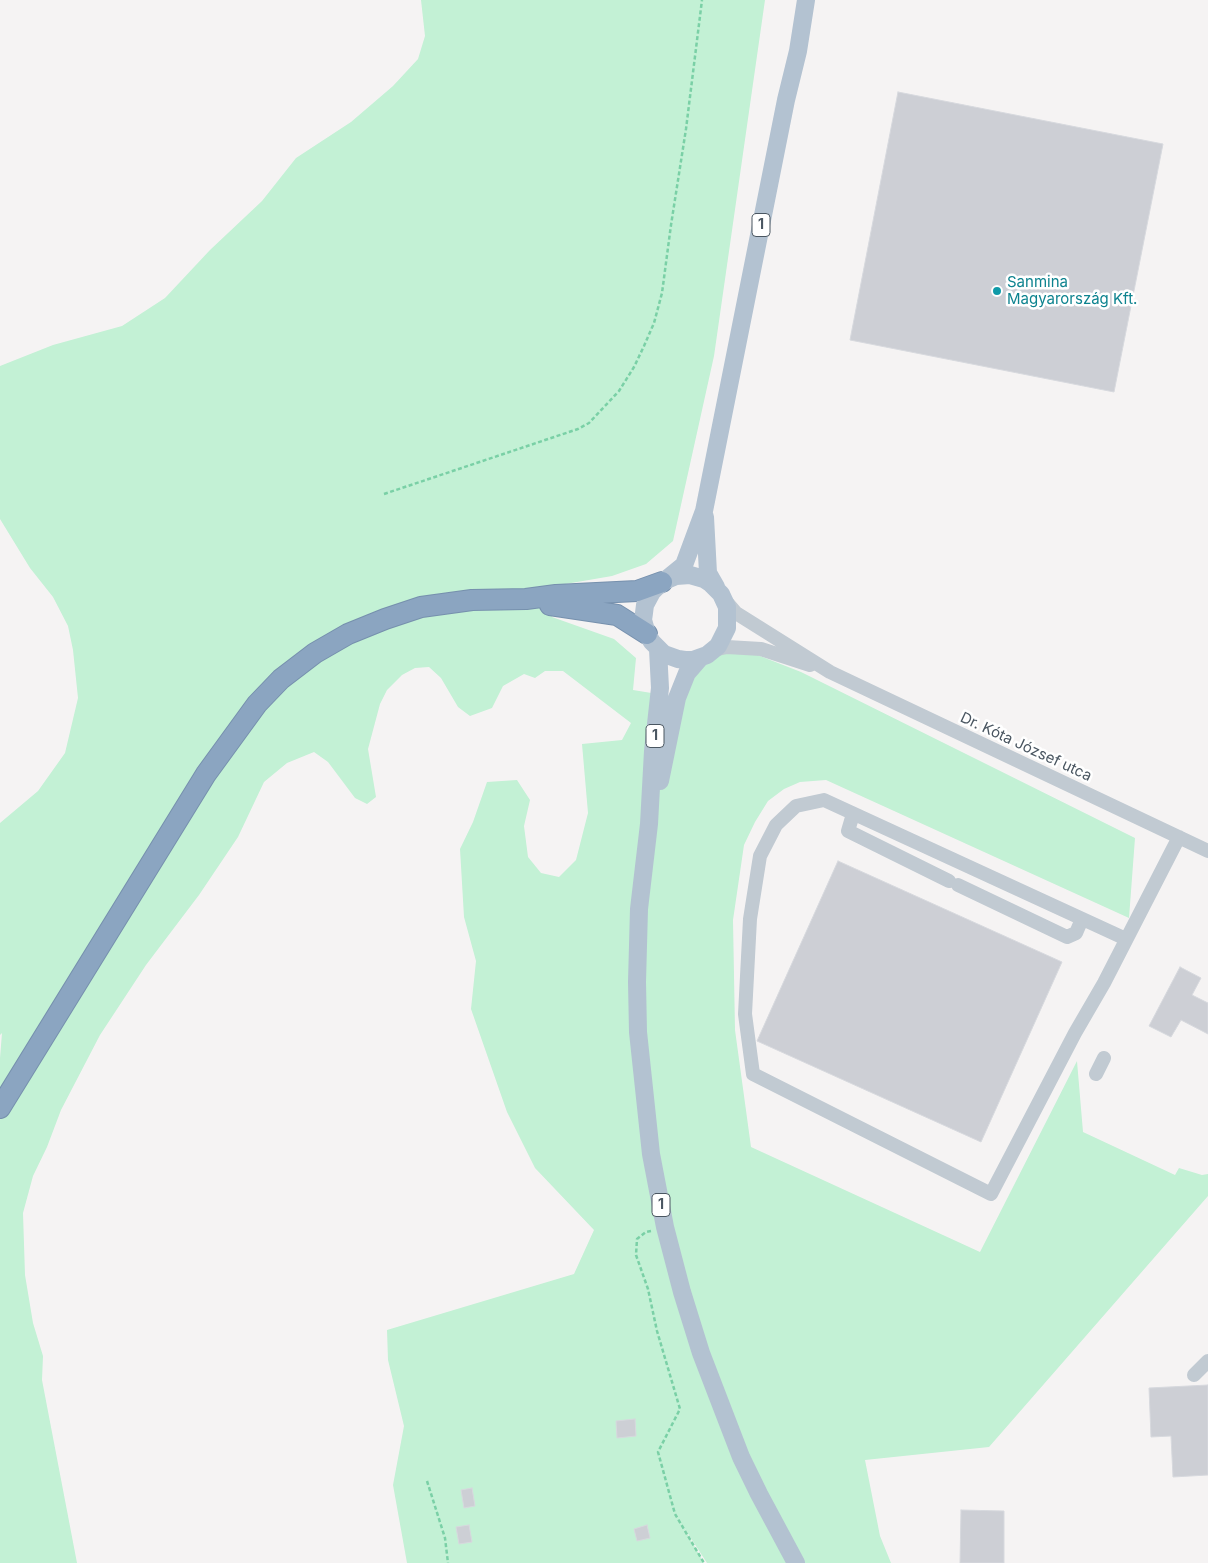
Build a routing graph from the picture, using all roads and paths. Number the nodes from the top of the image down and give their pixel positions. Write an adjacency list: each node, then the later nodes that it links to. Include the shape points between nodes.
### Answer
1 (702, 0): 3 (path, via 662,294 654,323 620,391 589,423 578,429)
2 (806, 0): 4 (main road, 1)
3 (384, 494)
4 (704, 511): 5 (main road, 1, via 684,564); 6 (main road, 1, via 708,573)
5 (662, 582): 6 (main road, via 690,575 704,579); 7 (highway, via 637,591); 8 (main road, 1, via 645,605 644,620)
6 (720, 594): 9 (main road, 1, via 728,614 727,628 722,640); 10 (street, via 736,613)
7 (526, 599): 8 (highway, via 617,615); 21 (highway, via 472,600 430,606 385,619 348,634 315,653 281,679 257,704 206,774)
8 (652, 642): 9 (main road, via 678,659 693,660); 12 (main road, 1, via 660,688)
9 (706, 654): 10 (street, via 727,647 761,649); 12 (main road, 1, via 687,674 677,698)
10 (830, 672): 13 (street, Dr. Kóta József utca)
11 (853, 814): 15 (street); 17 (street, via 848,831); 18 (street, via 824,800 796,806 776,825 760,856 750,920 745,1014 753,1074 991,1194)
12 (649, 824): 22 (main road, 1, via 639,909 638,1032 650,1146)
13 (1179, 837): 14 (street, Dr. Kóta József utca); 18 (street)
14 (1208, 851)
15 (1047, 903): 16 (street); 17 (street)
16 (1082, 919): 17 (street, via 1076,933 1067,937); 18 (street)
17 (1038, 924)
18 (1126, 939)
19 (1104, 1058): 20 (street)
20 (1096, 1074)
21 (0, 1108)
22 (665, 1227): 27 (path, via 646,1232 637,1239 636,1255 680,1409 658,1452 675,1514); 28 (main road, 1, via 701,1353 722,1409 759,1494)
23 (1208, 1361): 24 (street)
24 (1194, 1375)
25 (427, 1481): 26 (path, via 445,1538)
26 (448, 1563)
27 (704, 1563)
28 (796, 1563)

